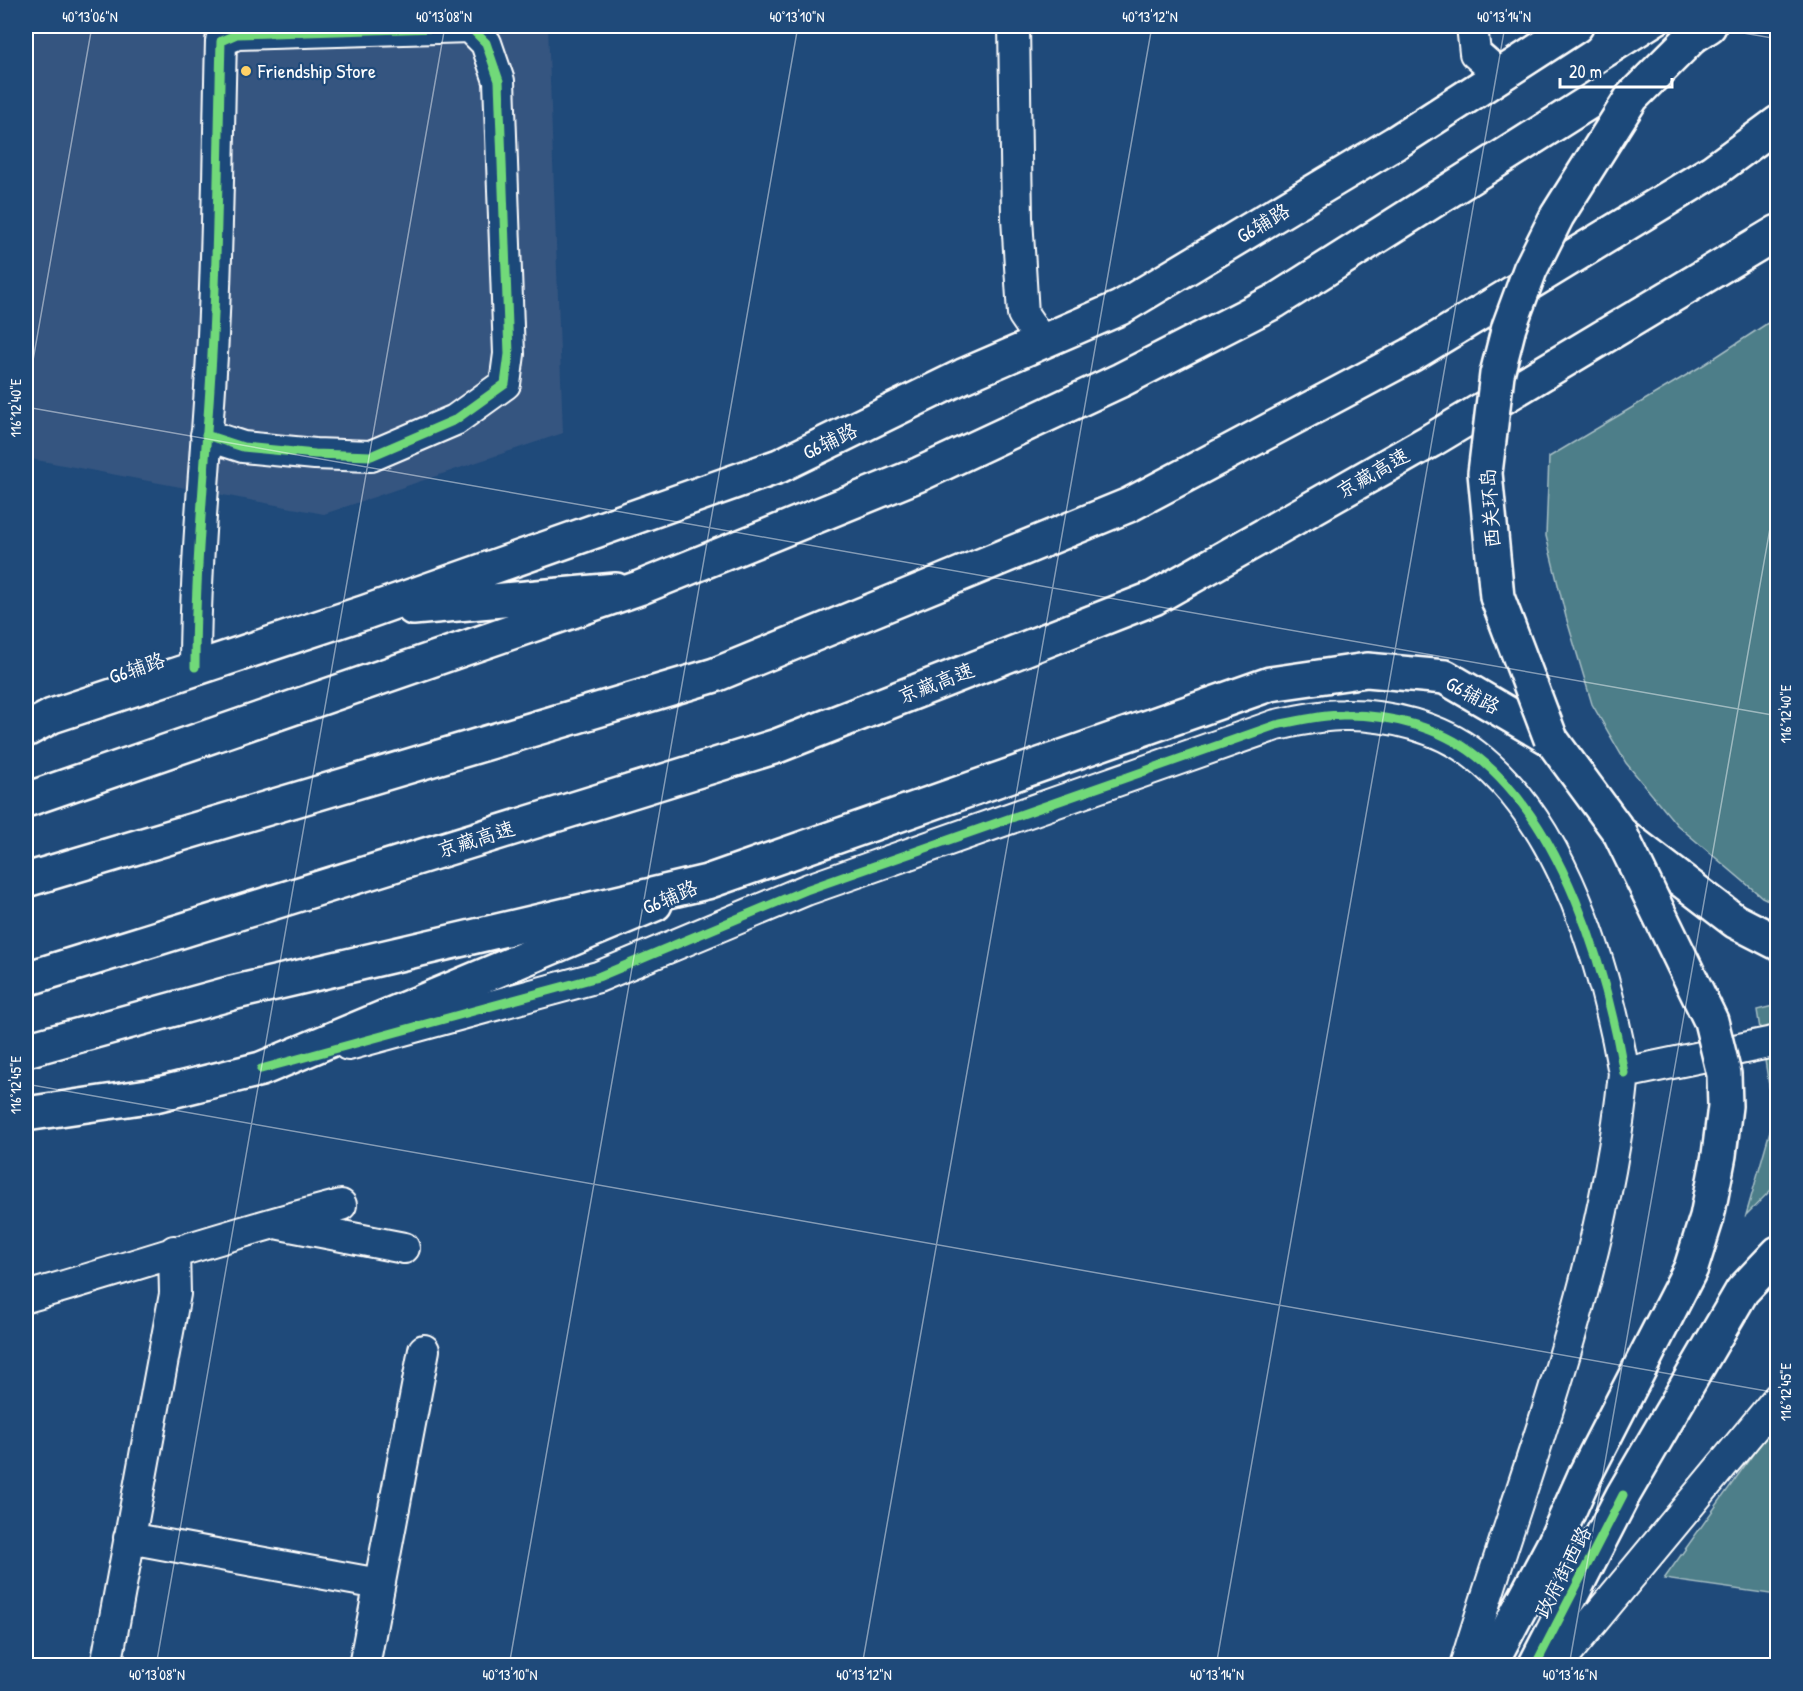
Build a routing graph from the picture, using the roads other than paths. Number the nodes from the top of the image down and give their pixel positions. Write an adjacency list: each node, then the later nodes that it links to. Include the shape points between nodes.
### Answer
1 (1014, 26): 8 (street, via 1023,314)
2 (1472, 26): 5 (street, via 1475,52)
3 (1576, 26): 5 (main road, G6辅路)
4 (1701, 31): 10 (main road, via 1275,301 1121,380 920,474); 14 (main road, 西关环岛, bridge, via 1632,97 1557,216 1530,270 1497,374 1485,473 1497,597)
5 (1500, 75): 8 (main road, G6辅路, via 1395,143 1130,302)
6 (1778, 123): 17 (main road, via 1713,171 1411,355 1129,505 715,675)
7 (1778, 232): 20 (main road, 京藏高速, via 1430,441 1154,598 777,746)
8 (1042, 342): 11 (main road, G6辅路, via 963,376 780,466)
9 (206, 435): 9 (street, via 212,359 221,40 237,34 470,27 486,43 499,81 509,354 505,384 455,420 371,456 243,447); 12 (street, via 195,584)
10 (639, 588): 11 (main road); 15 (main road)
11 (366, 612): 12 (main road, G6辅路)
12 (195, 667): 13 (main road, G6辅路, via 52,716)
13 (26, 730)
14 (1551, 739): 16 (main road, 西关环岛); 18 (main road, G6辅路, via 1445,677 1367,670 1270,684)
15 (26, 800)
16 (1620, 833): 19 (main road, 西关环岛, via 1735,921); 39 (main road, 政府街西路, bridge, via 1711,1021 1724,1074 1719,1155 1707,1217 1691,1268 1554,1544)
17 (26, 880)
18 (707, 882): 22 (main road, via 232,993); 23 (main road, G6辅路)
19 (1778, 943)
20 (26, 979)
21 (1778, 1041): 24 (street)
22 (26, 1050)
23 (261, 1069): 24 (street, via 598,977 807,890 1276,725 1342,714 1413,724 1445,739 1474,754 1519,799 1561,868 1587,934 1610,1000); 25 (main road, G6辅路, via 155,1095)
24 (1624, 1073): 38 (street, via 1612,1173 1594,1255)
25 (26, 1114)
26 (341, 1204): 27 (street)
27 (271, 1222): 28 (street); 29 (street)
28 (404, 1248)
29 (174, 1251): 31 (street); 34 (street, via 175,1294)
30 (1778, 1253): 40 (main road, 政府街西路, via 1742,1291 1623,1495)
31 (26, 1297)
32 (424, 1350): 35 (street)
33 (1778, 1398): 41 (street)
34 (129, 1538): 35 (street); 36 (street)
35 (379, 1584): 37 (street)
36 (106, 1665)
37 (364, 1665)
38 (1465, 1665)
39 (1489, 1665)
40 (1535, 1665)
41 (1556, 1665)

